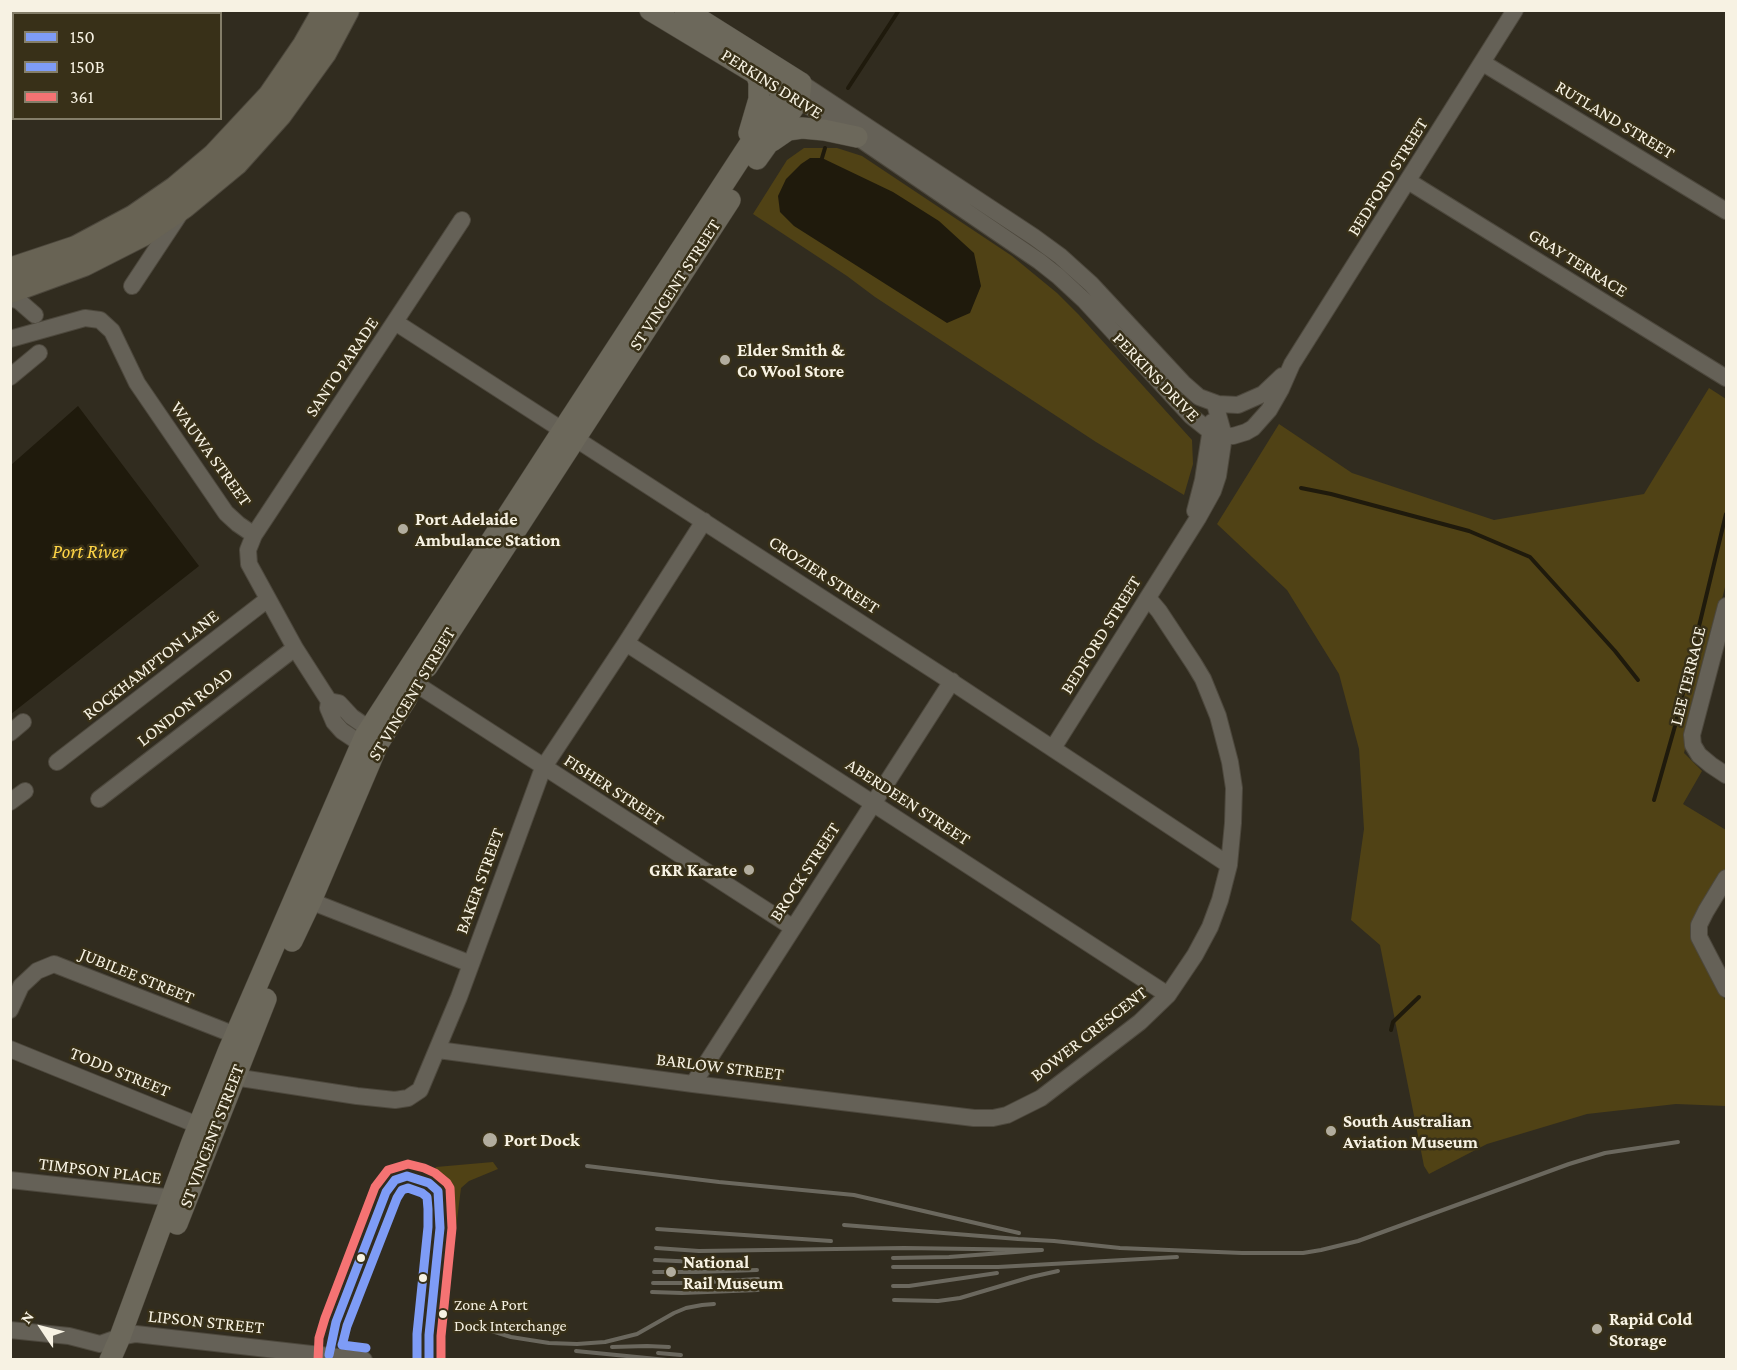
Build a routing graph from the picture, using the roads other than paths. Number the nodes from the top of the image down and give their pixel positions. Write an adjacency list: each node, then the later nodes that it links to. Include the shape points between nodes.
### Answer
1 (325, 10): 15 (highway, via 270,96 214,156 176,188 134,217 76,248)
2 (347, 10): 12 (highway, via 324,53 280,114 236,163)
3 (650, 10): 7 (main road, PERKINS DRIVE)
4 (685, 10): 8 (main road, PERKINS DRIVE)
5 (1515, 10): 6 (street, BEDFORD STREET)
6 (1483, 63): 11 (street, BEDFORD STREET); 13 (street, RUTLAND STREET)
7 (756, 74): 8 (main road, PERKINS DRIVE); 10 (main road, via 759,90 749,135)
8 (795, 92): 9 (street, PERKINS DRIVE); 10 (main road, ST VINCENT STREET); 26 (street, PERKINS DRIVE, via 1034,237 1102,296 1183,383)
9 (857, 137): 10 (main road, via 802,128); 27 (street, PERKINS DRIVE, via 1058,276 1186,411)
10 (759, 143): 28 (main road, ST VINCENT STREET)
11 (1408, 181): 23 (street, BEDFORD STREET); 25 (street, GRAY TERRACE)
12 (184, 206): 16 (street); 17 (highway, via 143,234 84,264)
13 (1726, 211)
14 (462, 220): 20 (street, SANTO PARADE)
15 (10, 270)
16 (132, 286)
17 (10, 291)
18 (10, 297): 19 (street)
19 (35, 315)
20 (395, 322): 28 (street, CROZIER STREET); 30 (street, SANTO PARADE)
21 (10, 339): 30 (street, WAUWA STREET, via 85,318 100,320 112,331 137,383 226,513)
22 (39, 353): 24 (street)
23 (1292, 364): 26 (street, PERKINS DRIVE, via 1259,396 1238,405); 27 (street, via 1276,398 1257,424 1242,434)
24 (10, 377)
25 (1726, 378)
26 (1215, 404): 27 (street, BEDFORD STREET)
27 (1217, 433): 31 (street, BEDFORD STREET, via 1218,476 1213,491)
28 (569, 434): 29 (street, CROZIER STREET); 37 (main road, ST VINCENT STREET); 38 (main road, ST VINCENT STREET)
29 (704, 521): 34 (street, BAKER STREET); 36 (street, CROZIER STREET)
30 (254, 535): 32 (street, via 248,550 249,564)
31 (1148, 598): 39 (street, BEDFORD STREET); 47 (street, BOWER CRESCENT, via 1203,679 1218,716 1234,788)
32 (268, 599): 35 (street); 40 (street, ROCKHAMPTON LANE)
33 (1726, 606): 42 (street, LEE TERRACE, via 1692,735 1699,755)
34 (627, 643): 41 (street, BAKER STREET); 46 (street, ABERDEEN STREET)
35 (296, 648): 38 (street, via 329,701 334,722 357,741); 44 (street, LONDON ROAD)
36 (952, 681): 39 (street, CROZIER STREET); 46 (street, BROCK STREET)
37 (416, 684): 38 (main road, ST VINCENT STREET); 41 (street, FISHER STREET)
38 (372, 740): 49 (main road, ST VINCENT STREET)
39 (1053, 748): 47 (street, CROZIER STREET)
40 (57, 762)
41 (543, 768): 50 (street, FISHER STREET); 51 (street, BAKER STREET)
42 (1726, 775)
43 (25, 791): 45 (street)
44 (99, 799)
45 (10, 802)
46 (873, 803): 50 (street, BROCK STREET); 53 (street, ABERDEEN STREET)
47 (1228, 865): 53 (street, BOWER CRESCENT, via 1210,927)
48 (1726, 878): 52 (street, via 1699,925 1699,937)
49 (304, 898): 51 (street); 55 (main road, ST VINCENT STREET); 58 (main road, ST VINCENT STREET, via 278,971)
50 (792, 927): 59 (street, BROCK STREET)
51 (471, 964): 57 (street, BAKER STREET)
52 (1726, 989)
53 (1168, 995): 60 (street, BOWER CRESCENT, via 1051,1090 1017,1111)
54 (10, 1010): 55 (street, JUBILEE STREET, via 21,986 37,971 54,964)
55 (235, 1035): 58 (main road, ST VINCENT STREET)
56 (10, 1049): 61 (street, TODD STREET)
57 (438, 1050): 58 (street, BAKER STREET, via 420,1090 395,1100); 59 (street, BARLOW STREET)
58 (227, 1075): 61 (main road, ST VINCENT STREET)
59 (693, 1084): 60 (street, BARLOW STREET, via 974,1118)
60 (997, 1117)
61 (207, 1128): 63 (main road, ST VINCENT STREET)
62 (10, 1180): 63 (street, TIMPSON PLACE, via 156,1196)
63 (178, 1202): 65 (main road, ST VINCENT STREET)
64 (10, 1330): 65 (street, LIPSON STREET, via 69,1336 100,1344)
65 (128, 1335): 66 (main road, ST VINCENT STREET); 67 (main road, ST VINCENT STREET); 68 (street, LIPSON STREET)
66 (110, 1359)
67 (125, 1359)
68 (364, 1359)

